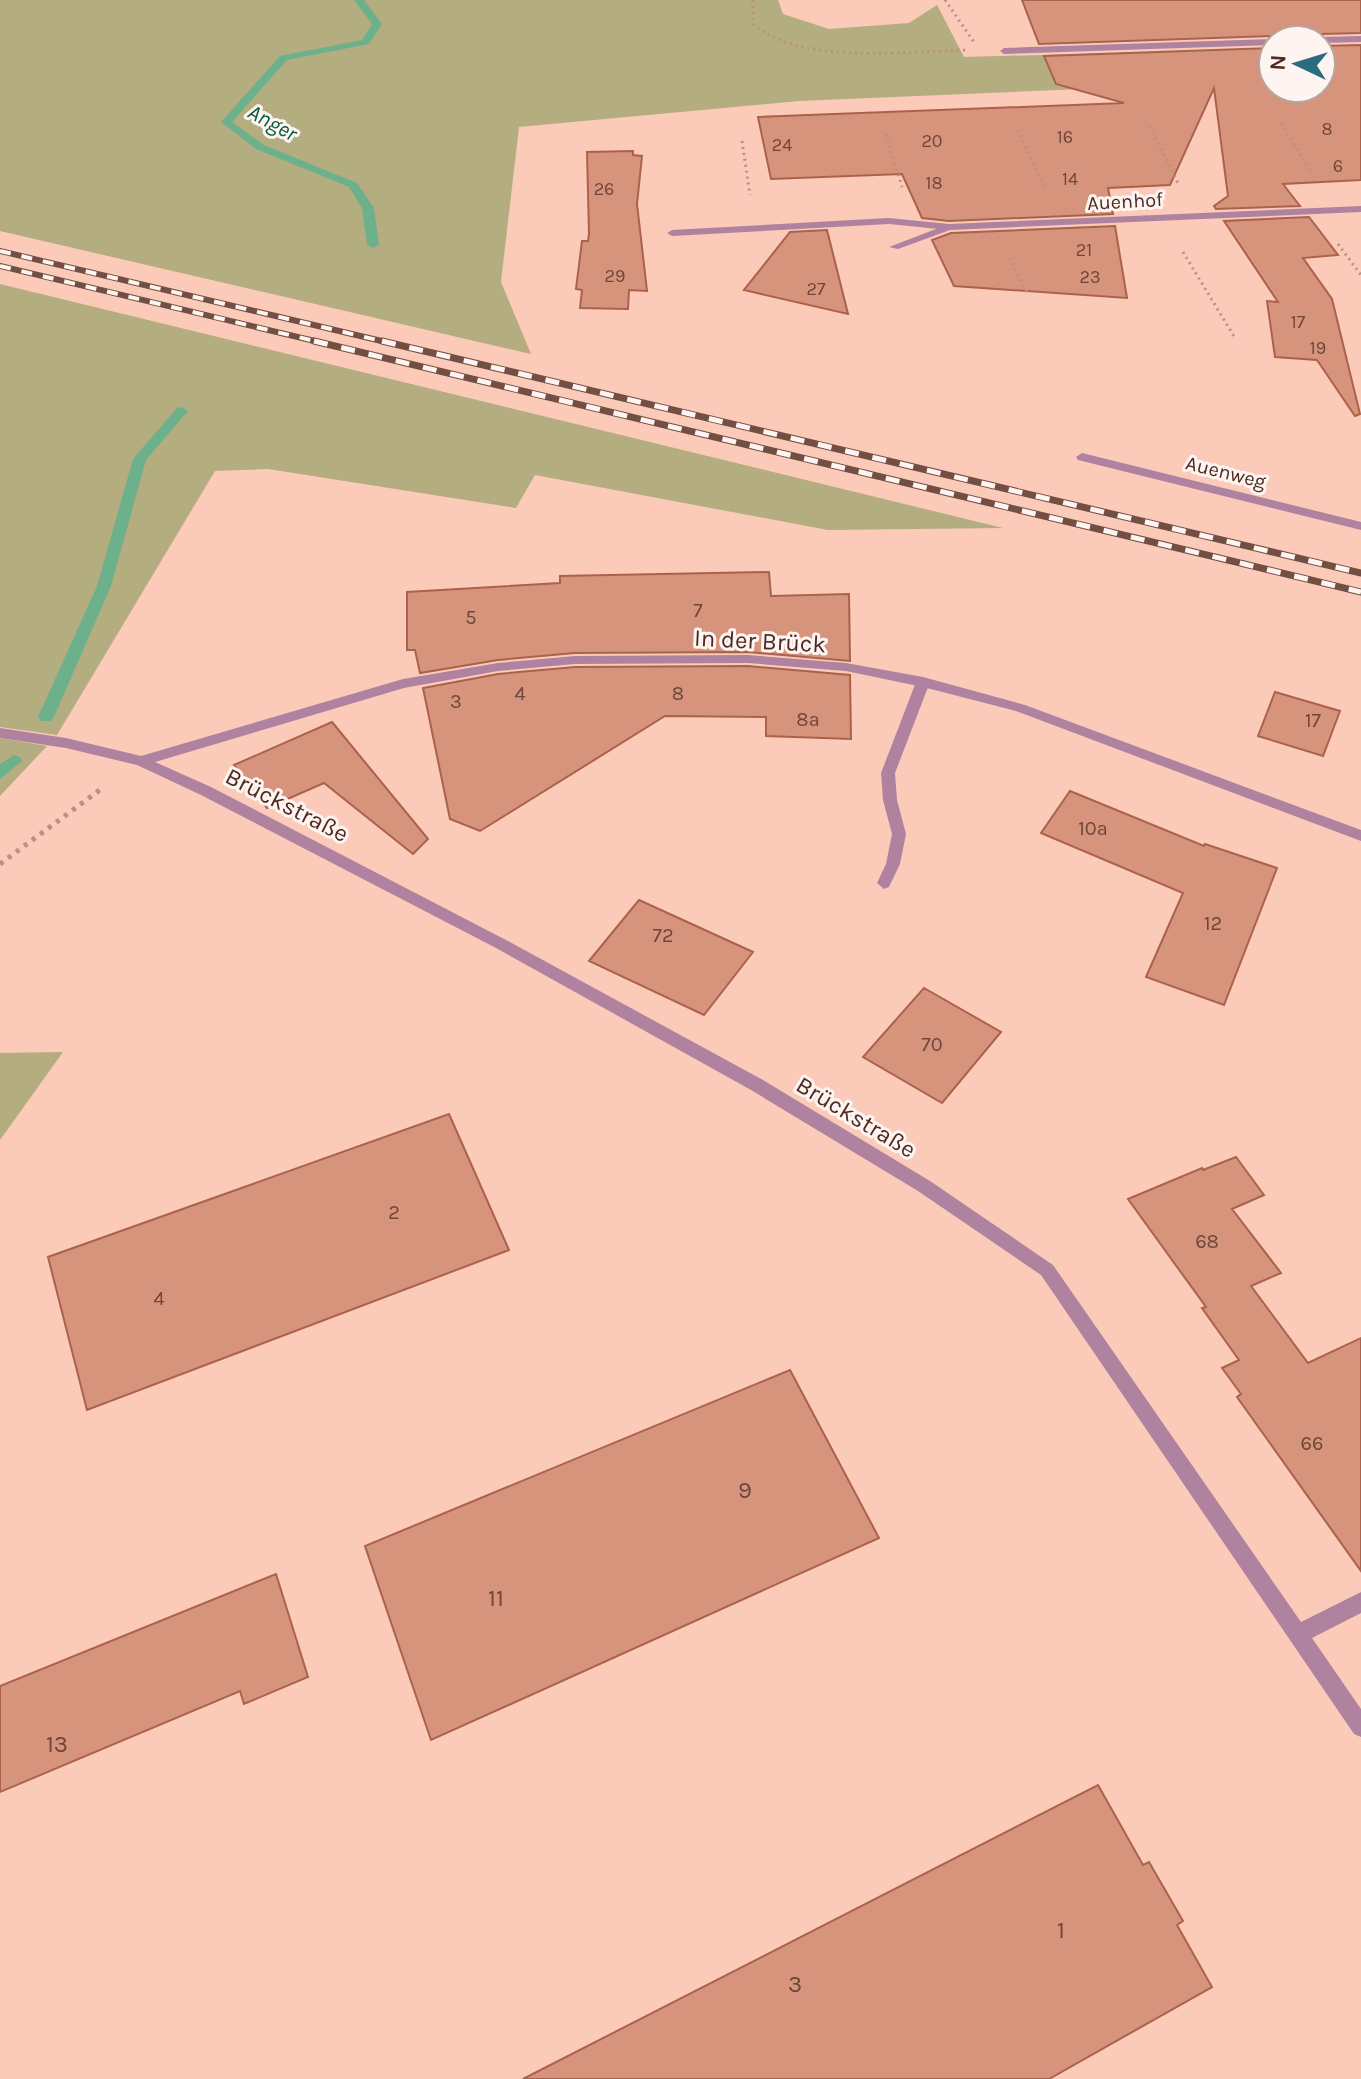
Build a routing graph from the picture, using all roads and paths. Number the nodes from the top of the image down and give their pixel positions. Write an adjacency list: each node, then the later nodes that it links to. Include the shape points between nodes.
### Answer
1 (753, 0): 2 (path, via 753,25 809,50 978,49)
2 (945, 0)
3 (1361, 39): 4 (street)
4 (1337, 40)
5 (1257, 43): 6 (street)
6 (1004, 51)
7 (1281, 123): 13 (path)
8 (1150, 127): 14 (path)
9 (1018, 130): 16 (path)
10 (886, 134): 17 (path)
11 (742, 141): 18 (path)
12 (1361, 209): 13 (street, Auenhof)
13 (1335, 210): 14 (street, Auenhof)
14 (1195, 216): 15 (street, Auenhof)
15 (1162, 217): 16 (street, Auenhof); 22 (path)
16 (1059, 222): 19 (street, Auenhof)
17 (912, 223): 18 (street); 19 (street)
18 (756, 227): 20 (street)
19 (949, 227): 21 (street, Auenhof)
20 (672, 233)
21 (894, 247)
22 (1235, 338)
23 (1082, 457): 24 (street, Auenweg)
24 (1361, 526)
25 (923, 682): 27 (street, In der Brück, via 846,667 748,659 575,660 498,667 403,684); 28 (street, In der Brück, via 1020,708); 30 (street, via 888,773 899,834)
26 (0, 733): 27 (street, Brückstraße)
27 (141, 761): 29 (path); 32 (street, Brückstraße, via 487,936 757,1085 924,1186 1047,1270)
28 (1361, 836)
29 (0, 864)
30 (884, 883)
31 (1361, 1602): 32 (street)
32 (1300, 1634): 33 (street, Brückstraße)
33 (1361, 1727)

